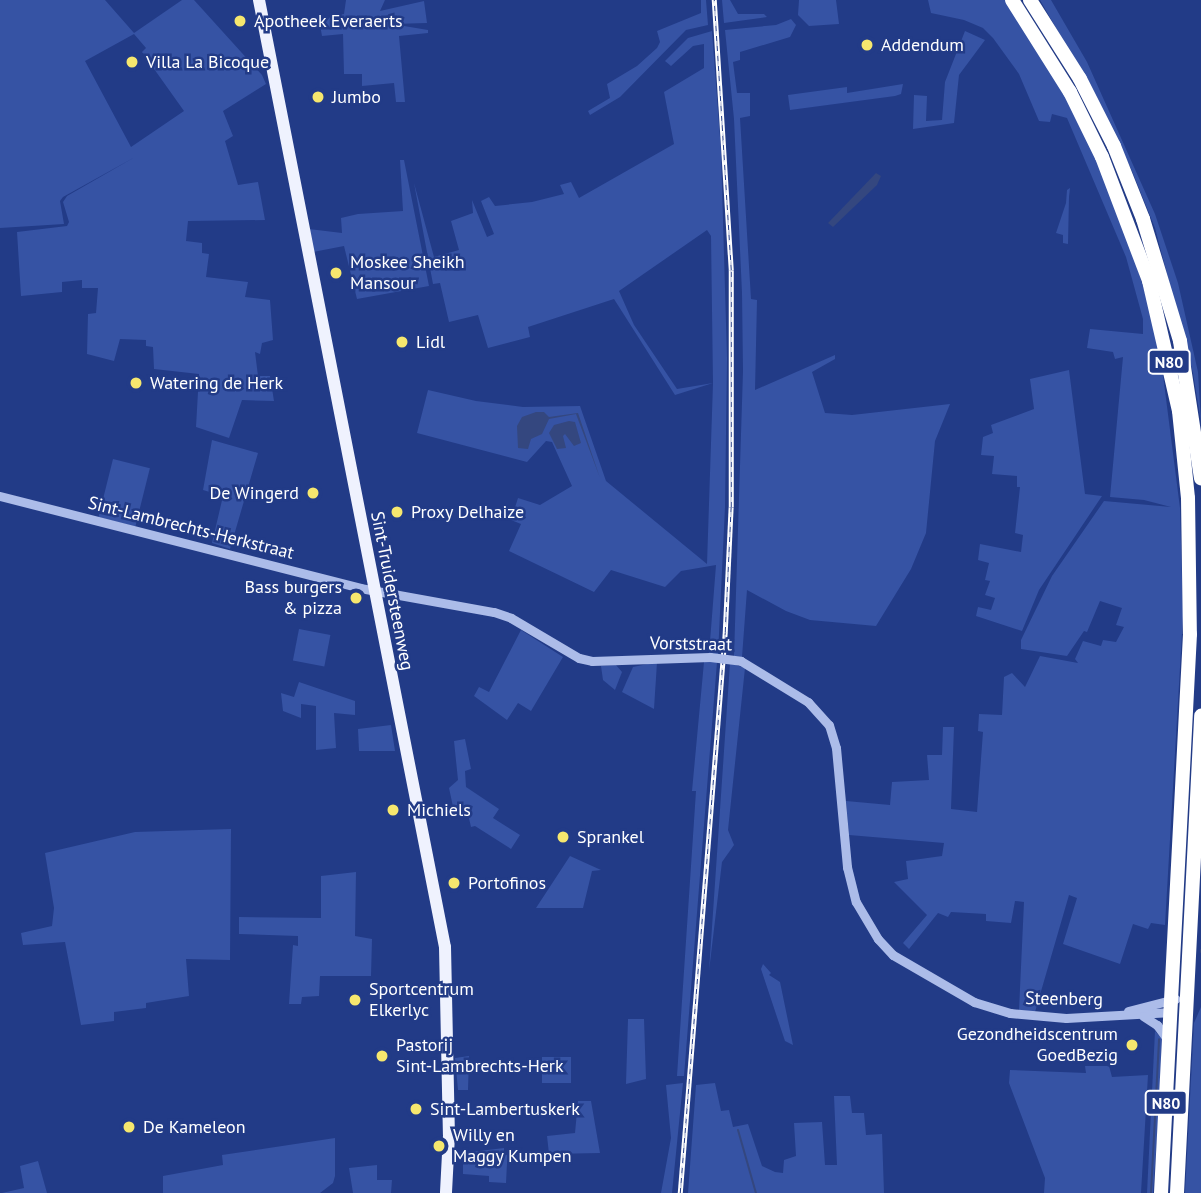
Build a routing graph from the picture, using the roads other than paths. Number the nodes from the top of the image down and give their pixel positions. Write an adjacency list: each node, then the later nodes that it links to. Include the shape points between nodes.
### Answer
1 (259, 0): 6 (main road, Sint-Truidersteenweg)
2 (1012, 0): 10 (highway, N80, via 1070,92 1102,157 1149,281 1179,411 1188,498 1190,634)
3 (1030, 0): 4 (highway, N80, via 1080,79 1114,146 1143,219 1180,341)
4 (1201, 478)
5 (0, 496): 6 (street, Sint-Lambrechts-Herkstraat)
6 (374, 591): 9 (street, Vorststraat, bridge, via 494,612 564,651 592,661 710,657 741,661 807,702 829,725 836,748 847,867 856,902 878,940 909,967); 13 (main road, Sint-Truidersteenweg, via 445,947)
7 (1201, 716): 8 (highway, N80)
8 (1187, 1000): 10 (street, Steenberg); 15 (highway, N80)
9 (974, 1002): 11 (street, Steenberg, via 1027,1016)
10 (1172, 1006): 11 (street, Steenberg); 12 (highway, N80)
11 (1138, 1013): 12 (street, via 1157,1025)
12 (1170, 1043): 14 (highway, N80)
13 (446, 1193)
14 (1161, 1193)
15 (1177, 1193)

